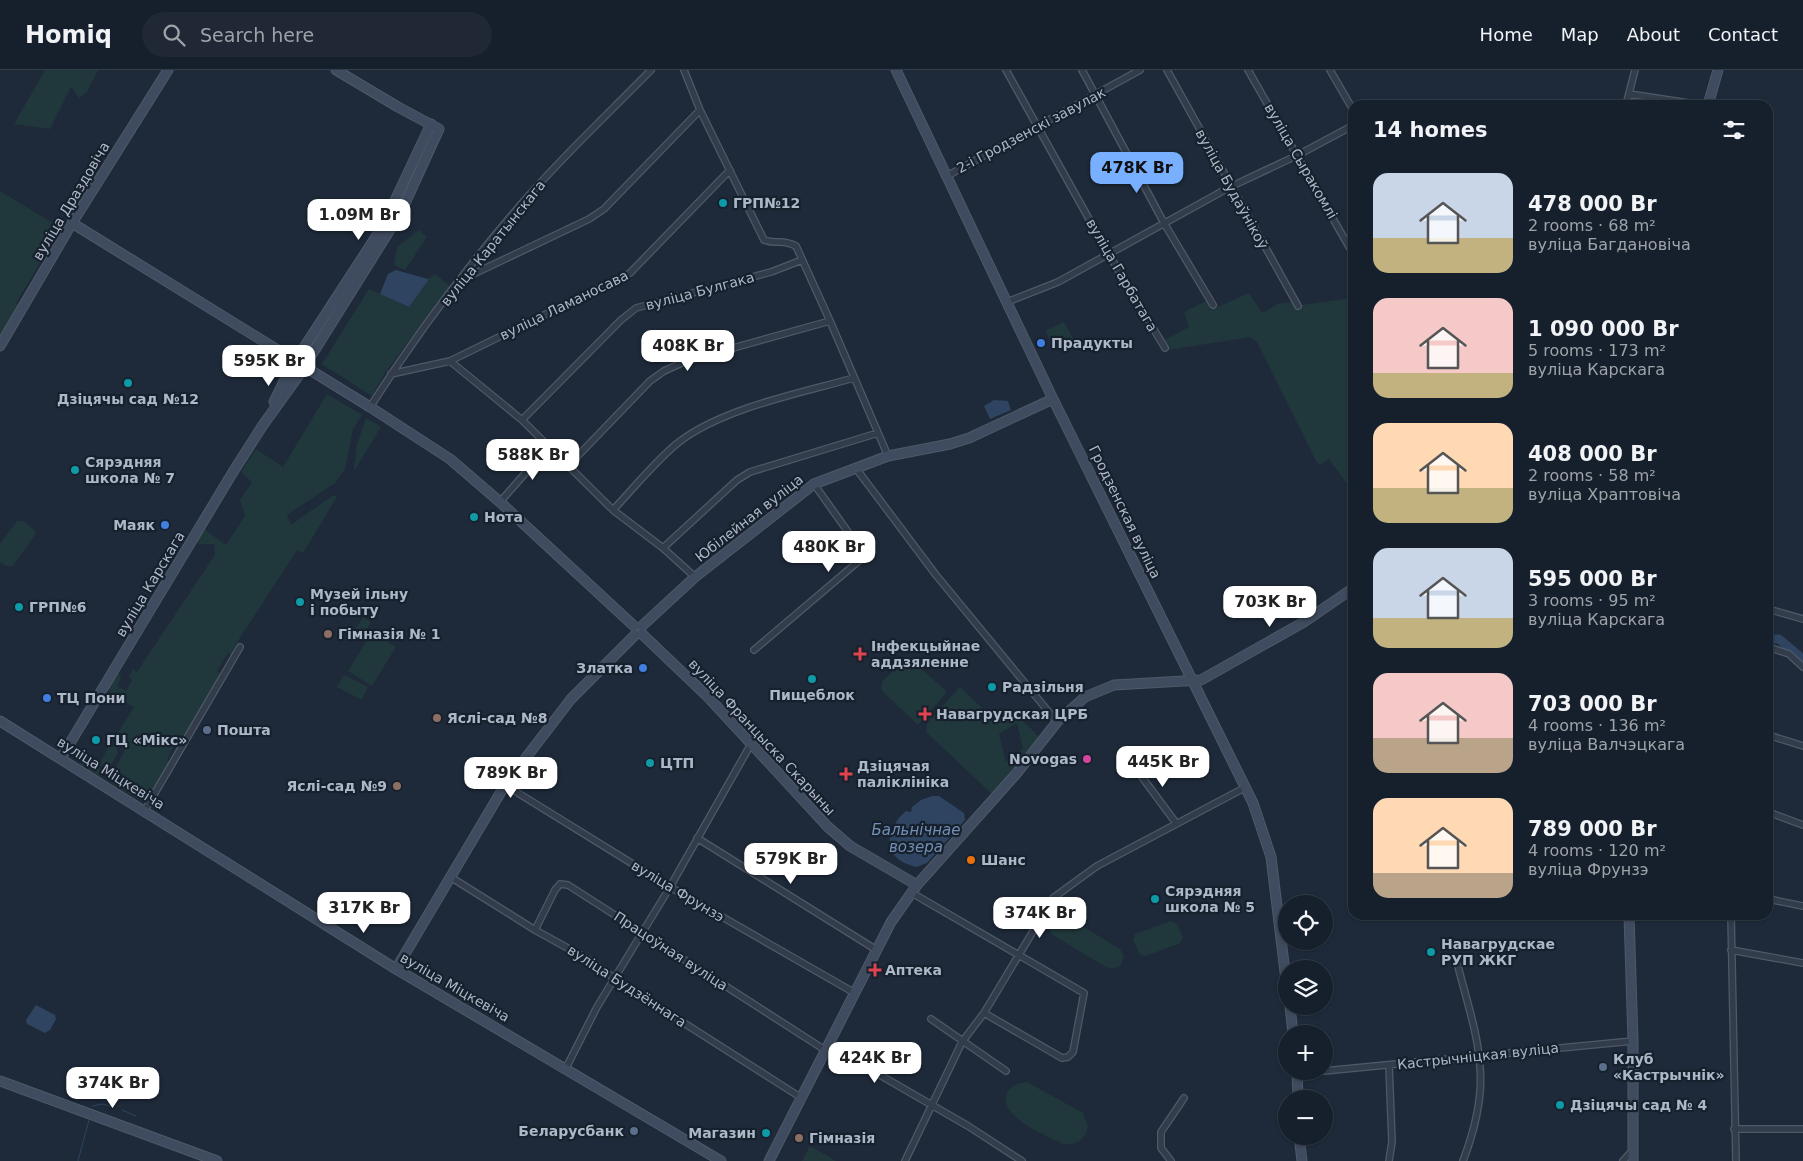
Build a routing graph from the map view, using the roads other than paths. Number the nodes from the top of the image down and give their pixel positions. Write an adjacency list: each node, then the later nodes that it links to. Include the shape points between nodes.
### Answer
1 (168, 70): 28 (street, вуліца Драздовіча)
2 (336, 70): 21 (street)
3 (651, 70): 33 (street, вуліца Каратынскага, via 525,200)
4 (684, 70): 20 (street)
5 (896, 70): 26 (street, Гродзенская вуліца)
6 (1006, 70): 22 (street, вуліца Гарбатага)
7 (1082, 70): 15 (street)
8 (1140, 70): 15 (street, 2-і Гродзенскі завулак)
9 (1167, 70): 27 (street, вуліца Будаўнікоў)
10 (1248, 70): 24 (street, вуліца Сыракомлі)
11 (1330, 70): 19 (street)
12 (1635, 70): 14 (street)
13 (1718, 70): 18 (street)
14 (1629, 94): 16 (street); 17 (street)
15 (1096, 95): 22 (street, 2-і Гродзенскі завулак); 29 (street)
16 (1627, 100)
17 (1669, 100)
18 (1709, 100)
19 (1348, 101)
20 (700, 110): 25 (street); 33 (street, via 589,220)
21 (431, 124): 40 (street, вуліца Карскага, via 383,226); 42 (street, вуліца Карскага, via 440,129 401,212)
22 (1037, 127): 26 (street, 2-і Гродзенскі завулак); 31 (street, вуліца Гарбатага)
23 (1348, 128): 24 (street)
24 (1298, 155): 27 (street); 30 (street, вуліца Сыракомлі)
25 (730, 170): 32 (street, via 764,240 785,240 796,246); 41 (street, вуліца Ламаносава, via 630,273)
26 (947, 176): 34 (street, Гродзенская вуліца)
27 (1230, 186): 29 (street); 36 (street, вуліца Будаўнікоў)
28 (72, 223): 38 (street, вуліца Драздовіча); 40 (street, вуліца Францыска Скарыны)
29 (1164, 223): 31 (street); 35 (street)
30 (1348, 245)
31 (1108, 253): 34 (street, via 1058,282); 39 (street, вуліца Гарбатага)
32 (802, 260): 37 (street); 47 (street, вуліца Булгака, via 772,272 636,308)
33 (460, 280): 43 (street, вуліца Каратынскага)
34 (1007, 302): 45 (street, Гродзенская вуліца)
35 (1213, 305)
36 (1298, 306)
37 (830, 321): 44 (street); 52 (street, via 686,361 664,371 650,381)
38 (0, 346)
39 (1165, 348)
40 (296, 361): 42 (street, вуліца Францыска Скарыны); 48 (street, вуліца Карскага)
41 (450, 361): 43 (street, вуліца Ламаносава); 47 (street)
42 (304, 367): 46 (street, вуліца Францыска Скарыны); 48 (street, вуліца Карскага)
43 (391, 374): 46 (street, вуліца Каратынскага)
44 (854, 378): 49 (street); 56 (street, via 753,407 706,426 679,442)
45 (1053, 399): 51 (street, Юбілейная вуліца, via 969,438); 67 (street, Гродзенская вуліца)
46 (370, 407): 55 (street, вуліца Францыска Скарыны, via 450,459)
47 (522, 420): 50 (street)
48 (263, 425): 73 (street, вуліца Карскага)
49 (878, 433): 51 (street); 57 (street, via 750,472 737,480)
50 (549, 446): 52 (street); 55 (street)
51 (888, 456): 53 (street, Юбілейная вуліца)
52 (569, 465): 56 (street)
53 (855, 467): 54 (street, Юбілейная вуліца); 69 (street, via 936,575)
54 (814, 484): 58 (street, Юбілейная вуліца); 65 (street, via 863,553 860,560)
55 (500, 502): 62 (street, вуліца Францыска Скарыны)
56 (613, 510): 57 (street)
57 (663, 548): 58 (street)
58 (695, 577): 62 (street, Юбілейная вуліца)
59 (1348, 592): 67 (street, via 1280,636)
60 (1773, 610): 61 (street)
61 (1803, 619)
62 (638, 630): 71 (street, вуліца Францыска Скарыны, via 708,697); 75 (street, Юбілейная вуліца, via 571,699)
63 (240, 647): 77 (street)
64 (1773, 649): 66 (street, via 1789,654)
65 (754, 650)
66 (1803, 666)
67 (1194, 682): 69 (street, via 1114,685 1085,697); 76 (street, Гродзенская вуліца)
68 (0, 721): 73 (street, вуліца Міцкевіча)
69 (1057, 722): 84 (street, via 1016,774)
70 (1773, 737): 72 (street)
71 (750, 744): 81 (street); 84 (street, вуліца Францыска Скарыны, via 828,827 850,846)
72 (1803, 746)
73 (61, 758): 77 (street, вуліца Міцкевіча)
74 (1133, 765): 79 (street)
75 (505, 785): 82 (street, Юбілейная вуліца); 83 (street, вуліца Фрунзэ)
76 (1246, 787): 79 (street); 94 (street, Гродзенская вуліца, via 1272,857)
77 (145, 810): 97 (street, вуліца Міцкевіча)
78 (1773, 814): 80 (street)
79 (1176, 823): 93 (street, via 1065,887 1053,898)
80 (1803, 825)
81 (697, 838): 83 (street); 91 (street)
82 (452, 878): 89 (street, вуліца Будзённага); 97 (street, Юбілейная вуліца)
83 (670, 888): 90 (street); 99 (street, вуліца Фрунзэ)
84 (914, 889): 91 (street); 93 (street)
85 (1773, 901): 86 (street)
86 (1803, 906)
87 (1629, 920): 102 (street)
88 (1731, 920): 92 (street)
89 (535, 930): 90 (street, Працоўная вуліца, via 560,884 568,885); 98 (street, вуліца Будзённага, via 591,961)
90 (644, 932): 98 (street); 104 (street, Працоўная вуліца)
91 (875, 949): 99 (street)
92 (1732, 950): 96 (street); 114 (street)
93 (1018, 956): 100 (street); 100 (street, via 1084,993 1073,1052 1062,1058)
94 (1284, 960)
95 (1457, 962): 105 (street)
96 (1803, 963)
97 (396, 969): 107 (street, вуліца Міцкевіча)
98 (615, 979): 107 (street); 111 (street, вуліца Будзённага)
99 (854, 992): 104 (street)
100 (984, 1013): 103 (street)
101 (931, 1019): 103 (street)
102 (1633, 1041): 105 (street, Кастрычніцкая вуліца); 117 (street)
103 (962, 1042): 109 (street); 113 (street)
104 (826, 1047): 111 (street); 113 (street, Працоўная вуліца)
105 (1479, 1055): 106 (street, Кастрычніцкая вуліца); 127 (street, via 1481,1078 1475,1124)
106 (1389, 1065): 108 (street, Кастрычніцкая вуліца); 126 (street, via 1392,1142)
107 (566, 1068): 120 (street, вуліца Міцкевіча)
108 (1333, 1070)
109 (1006, 1071)
110 (0, 1081): 118 (street)
111 (800, 1097): 121 (street)
112 (1184, 1098): 124 (street, via 1161,1132 1161,1148)
113 (932, 1106): 122 (street); 123 (street, Працоўная вуліца)
114 (1734, 1129): 115 (street); 130 (street)
115 (1803, 1129)
116 (1300, 1145): 125 (street)
117 (1633, 1150): 128 (street); 129 (street)
118 (200, 1158): 119 (street)
119 (217, 1161)
120 (721, 1161)
121 (769, 1161)
122 (905, 1161)
123 (1022, 1161)
124 (1171, 1161)
125 (1302, 1161)
126 (1389, 1161)
127 (1462, 1161)
128 (1623, 1161)
129 (1633, 1161)
130 (1736, 1161)

